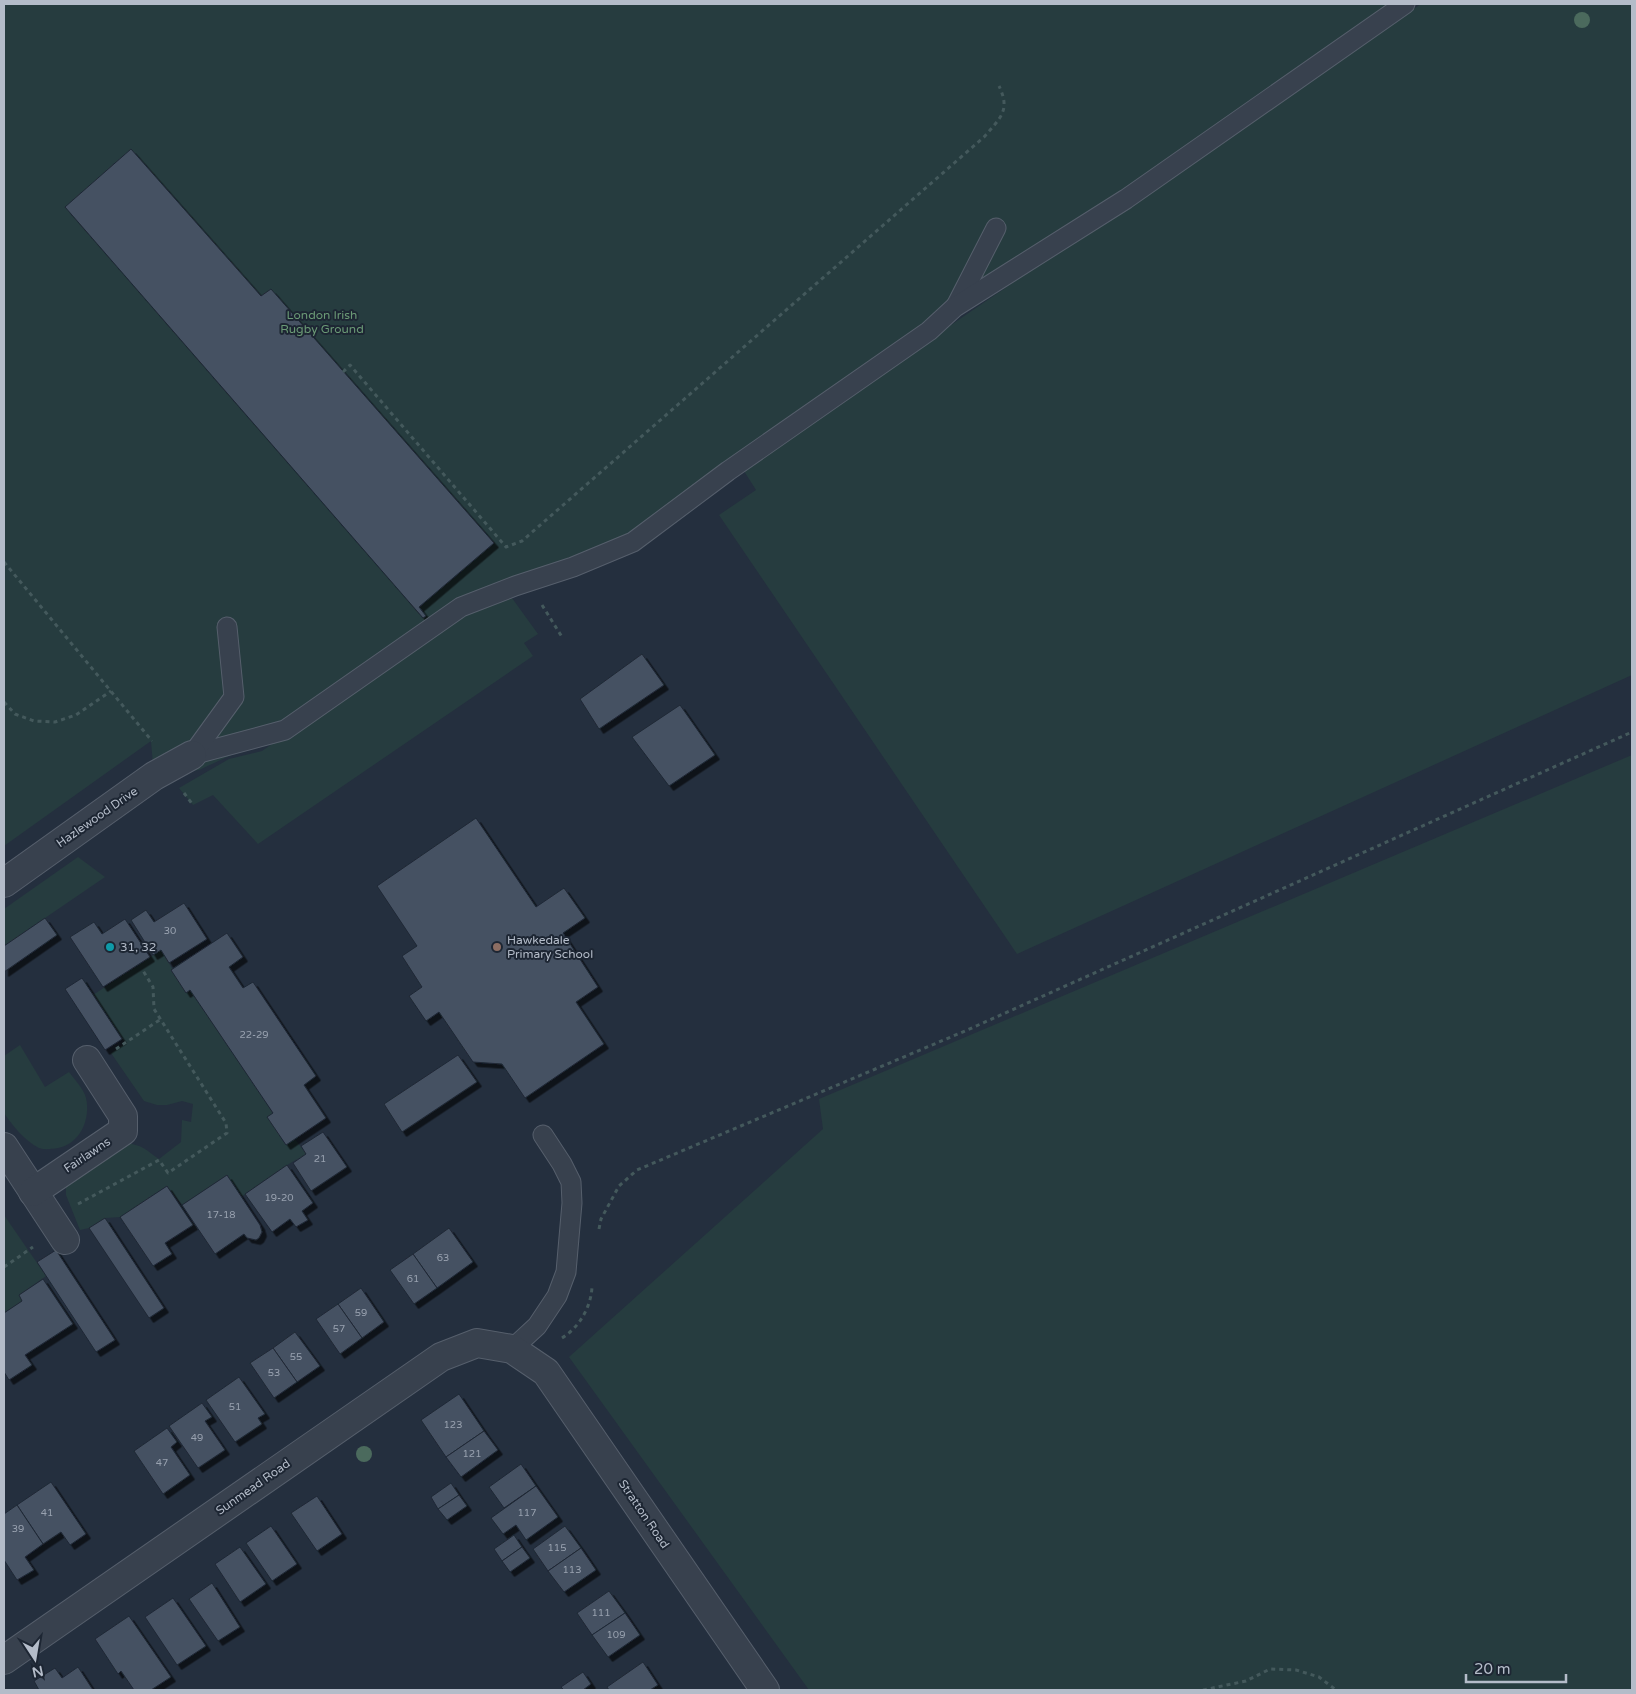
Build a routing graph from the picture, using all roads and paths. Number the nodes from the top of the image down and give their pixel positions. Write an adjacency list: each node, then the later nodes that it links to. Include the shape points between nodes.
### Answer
1 (1406, 4): 4 (lane, via 1126,199)
2 (999, 86): 5 (path, via 1004,97 1002,116 984,137 522,541 506,547 350,365)
3 (996, 228): 4 (lane)
4 (955, 307): 7 (lane, via 928,331 633,542)
5 (344, 372)
6 (4, 562): 10 (path)
7 (527, 582): 9 (path); 13 (lane, via 462,607 285,730)
8 (227, 627): 13 (lane, via 234,697)
9 (562, 637)
10 (111, 691): 11 (path, via 76,715 55,722 34,721 15,714); 14 (path, via 152,741)
11 (4, 702)
12 (1632, 732): 23 (path, via 965,1031 637,1170 619,1186 601,1219)
13 (192, 755): 14 (street, Hazlewood Drive)
14 (154, 776): 15 (street, Hazlewood Drive)
15 (4, 883)
16 (142, 969): 17 (path, via 153,987 154,1009)
17 (161, 1019): 18 (path); 22 (path, via 226,1123 227,1133 168,1173 159,1160)
18 (89, 1063): 21 (street, Fairlawns, via 123,1116 123,1131)
19 (543, 1135): 25 (lane, via 571,1182 566,1272 557,1296 537,1326)
20 (4, 1147): 21 (street)
21 (33, 1192): 22 (street)
22 (58, 1229)
23 (597, 1237)
24 (592, 1283): 26 (path, via 584,1315 571,1333 557,1344 564,1351)
25 (512, 1349): 26 (street, Stratton Road); 27 (street, Sunmead Road, via 478,1343 441,1357)
26 (546, 1372): 28 (street, Stratton Road)
27 (4, 1660)
28 (765, 1690)
29 (1203, 1690): 30 (path, via 1246,1681 1270,1669 1296,1670 1319,1677)
30 (1336, 1690)

